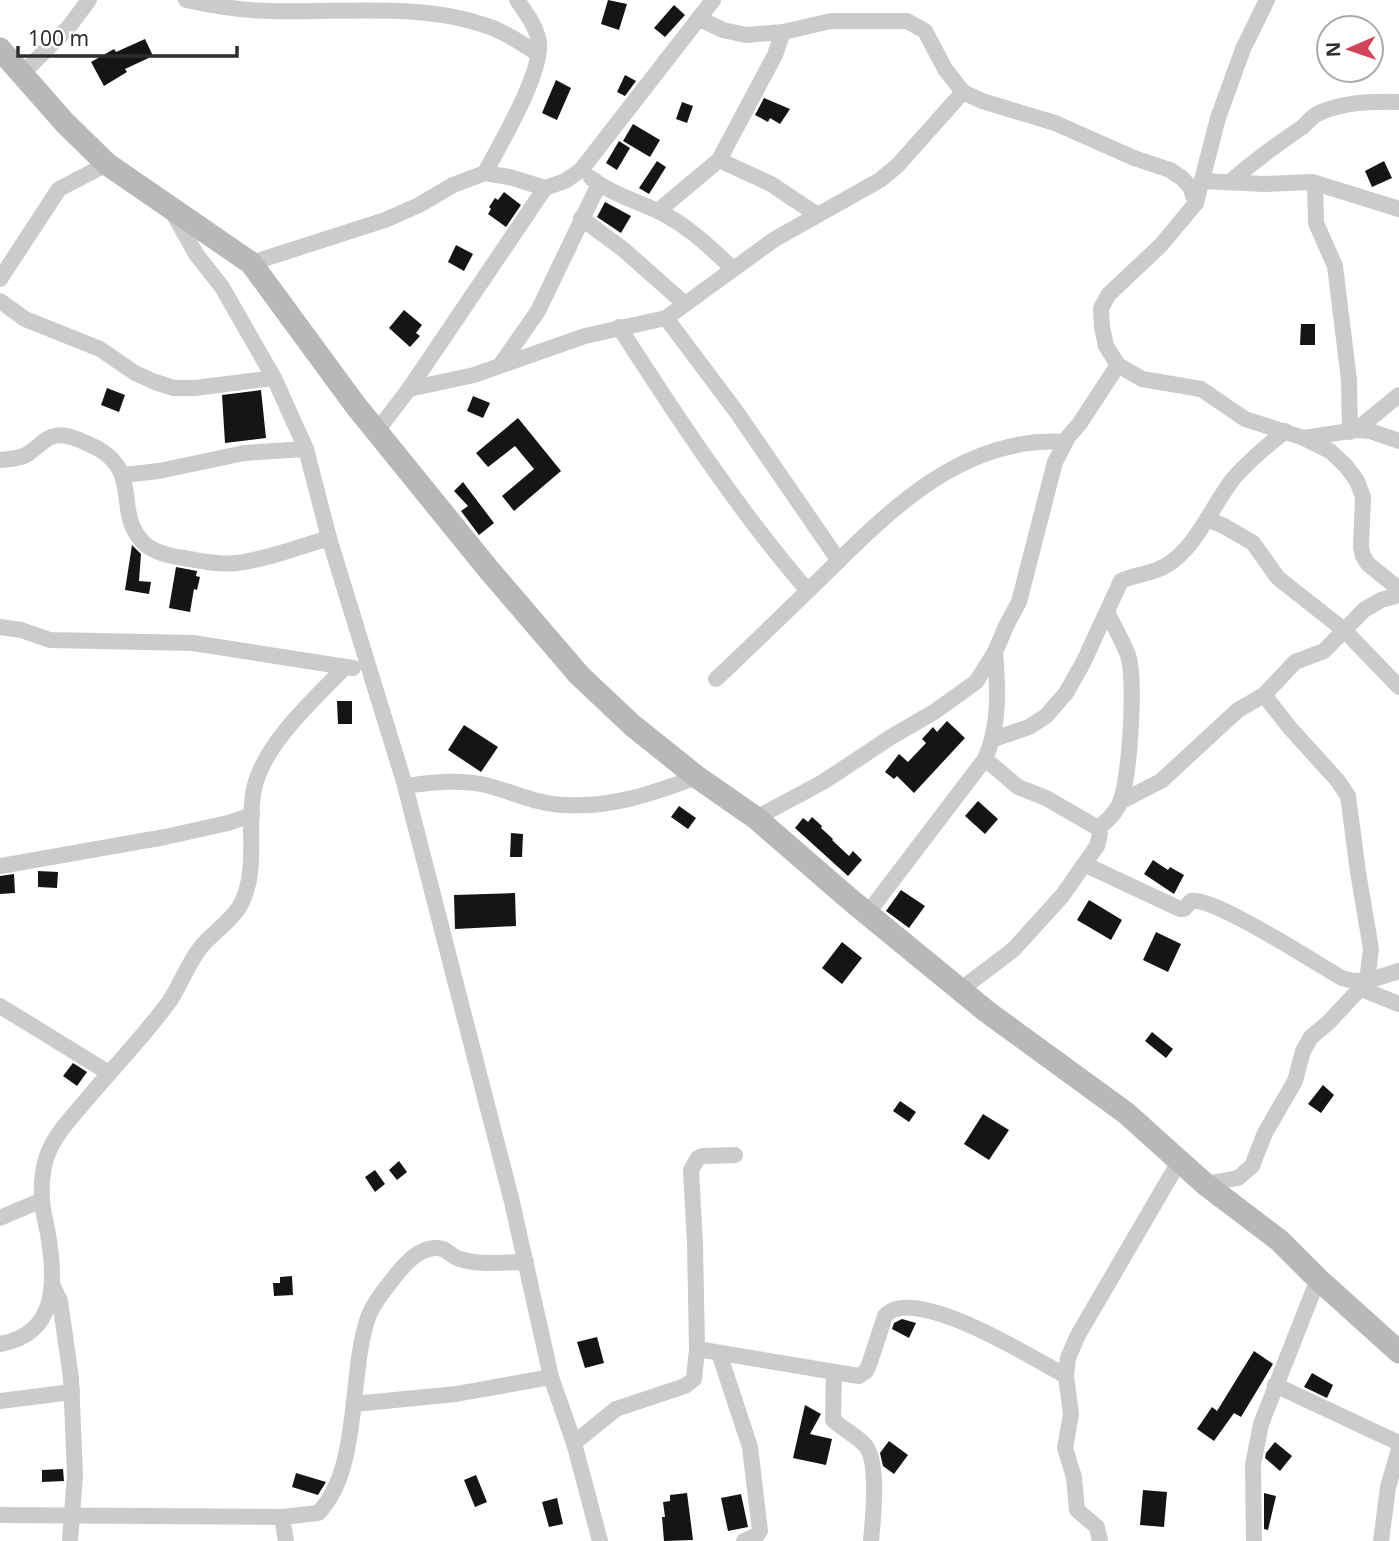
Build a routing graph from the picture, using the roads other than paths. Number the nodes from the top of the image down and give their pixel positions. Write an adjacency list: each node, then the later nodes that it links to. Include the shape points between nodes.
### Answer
1 (89, 0): 10 (street)
2 (186, 0): 9 (street, via 270,11 388,11 463,19 505,33)
3 (517, 0): 9 (street, via 533,23)
4 (713, 0): 6 (street)
5 (1267, 0): 17 (street, via 1218,118)
6 (700, 19): 7 (street, via 746,35); 15 (street)
7 (783, 32): 11 (street, via 831,21 907,21 925,31); 13 (street)
8 (0, 50): 10 (street)
9 (538, 54): 16 (street, via 533,74)
10 (21, 75): 14 (street)
11 (963, 92): 22 (street, via 1170,170 1190,187); 26 (street, via 880,180)
12 (1399, 103): 18 (street, via 1377,101 1314,115)
13 (719, 160): 25 (street); 26 (street, via 771,184)
14 (107, 164): 23 (street); 30 (street, via 59,189)
15 (581, 170): 20 (street); 21 (street)
16 (485, 173): 21 (street); 28 (street, via 385,220)
17 (1203, 181): 18 (street); 22 (street)
18 (1230, 181): 19 (street)
19 (1315, 183): 24 (street); 42 (street, via 1316,223 1335,266)
20 (599, 184): 25 (street); 27 (street)
21 (545, 188): 38 (street)
22 (1196, 203): 35 (street, via 1104,301 1106,346)
23 (171, 207): 28 (street); 37 (street)
24 (1399, 209)
25 (659, 211): 29 (street, via 699,237)
26 (816, 214): 29 (street)
27 (581, 218): 32 (street); 36 (street, via 538,311)
28 (251, 262): 40 (street)
29 (732, 268): 32 (street)
30 (0, 279)
31 (0, 301): 37 (street, via 26,319 100,349 135,373 174,388)
32 (685, 304): 33 (street)
33 (666, 318): 34 (street); 51 (street)
34 (619, 327): 36 (street); 53 (street, via 771,548)
35 (1118, 365): 41 (street, via 1142,379 1201,388 1245,419); 45 (street)
36 (499, 366): 38 (street)
37 (274, 378): 46 (street)
38 (409, 389): 40 (street)
39 (1399, 395): 42 (street)
40 (377, 431): 66 (street, via 579,675)
41 (1285, 431): 43 (street); 49 (street, via 1232,480)
42 (1353, 431): 43 (street); 44 (street, via 1370,431)
43 (1304, 438): 52 (street, via 1330,451 1357,481 1363,497 1363,556)
44 (1399, 441)
45 (1065, 442): 51 (street, via 1028,442 977,456 902,501); 58 (street, via 1055,462 1019,602)
46 (306, 449): 48 (street, via 244,453); 50 (street)
47 (0, 460): 48 (street, via 26,454 55,435 68,436 109,455)
48 (123, 475): 50 (street, via 135,532 152,549 171,556 234,563)
49 (1207, 519): 55 (street, via 1170,564 1121,581); 57 (street, via 1253,543 1289,588)
50 (329, 538): 60 (street)
51 (839, 561): 53 (street)
52 (1399, 589)
53 (808, 591): 61 (street)
54 (1399, 596): 57 (street, via 1373,604)
55 (1107, 612): 64 (street, via 1072,683 1046,716); 68 (street, via 1131,671 1130,748)
56 (0, 627): 59 (street, via 50,640 193,643)
57 (1344, 630): 62 (street); 63 (street, via 1324,650 1296,662)
58 (995, 652): 64 (street); 70 (street, via 975,682 960,694 823,782)
59 (345, 667): 60 (street); 69 (street, via 269,754 254,789)
60 (369, 669): 67 (street)
61 (716, 679)
62 (1399, 687)
63 (1264, 695): 68 (street, via 1238,710 1161,781); 76 (street, via 1348,796 1371,949)
64 (994, 739): 65 (street)
65 (985, 759): 71 (street, via 1018,787); 74 (street)
66 (696, 777): 67 (street, via 601,805 527,799 480,784); 70 (street)
67 (405, 786): 86 (street)
68 (1120, 802): 71 (street, via 1110,820)
69 (252, 815): 73 (street, via 165,837); 80 (street, via 249,881 241,905 199,949 169,1001)
70 (756, 818): 74 (street)
71 (1098, 828): 72 (street, via 1097,846)
72 (1086, 865): 76 (street, via 1180,909 1200,901); 77 (street, via 1013,950)
73 (0, 866)
74 (867, 914): 77 (street)
75 (1399, 971): 76 (street)
76 (1363, 985): 78 (street); 83 (street, via 1306,1044 1295,1081 1252,1166 1238,1178)
77 (960, 990): 82 (street, via 1126,1113)
78 (1399, 1004)
79 (0, 1006): 80 (street)
80 (109, 1073): 84 (street, via 49,1151)
81 (735, 1155): 90 (street, via 703,1156 691,1170)
82 (1180, 1160): 83 (street); 94 (street, via 1078,1335)
83 (1205, 1184): 87 (street, via 1280,1241)
84 (41, 1200): 85 (street); 88 (street)
85 (0, 1218)
86 (526, 1262): 95 (street); 99 (street, via 481,1262 432,1248 406,1263 369,1314)
87 (1318, 1279): 91 (street); 96 (street)
88 (52, 1283): 89 (street, via 42,1322 22,1338); 97 (street, via 62,1312)
89 (0, 1344)
90 (697, 1349): 92 (street); 100 (street, via 690,1383 616,1409)
91 (1399, 1352)
92 (719, 1353): 93 (street); 109 (street, via 750,1447 755,1478 760,1531)
93 (834, 1372): 94 (street, via 855,1376 866,1371 885,1316 902,1306 970,1324); 110 (street, via 833,1420 870,1454 875,1491)
94 (1066, 1376): 111 (street, via 1071,1414 1065,1448 1077,1510 1097,1527)
95 (551, 1377): 99 (street, via 456,1395); 100 (street)
96 (1275, 1385): 101 (street); 112 (street, via 1253,1465)
97 (72, 1392): 98 (street); 104 (street, via 75,1475)
98 (0, 1401)
99 (354, 1404): 105 (street, via 341,1472 331,1498 318,1513)
100 (574, 1443): 108 (street)
101 (1399, 1443)
102 (1399, 1449): 113 (street)
103 (0, 1516): 104 (street)
104 (71, 1516): 105 (street); 106 (street)
105 (282, 1517): 107 (street)
106 (70, 1541)
107 (286, 1541)
108 (600, 1541)
109 (744, 1541)
110 (871, 1541)
111 (1100, 1541)
112 (1254, 1541)
113 (1381, 1541)

